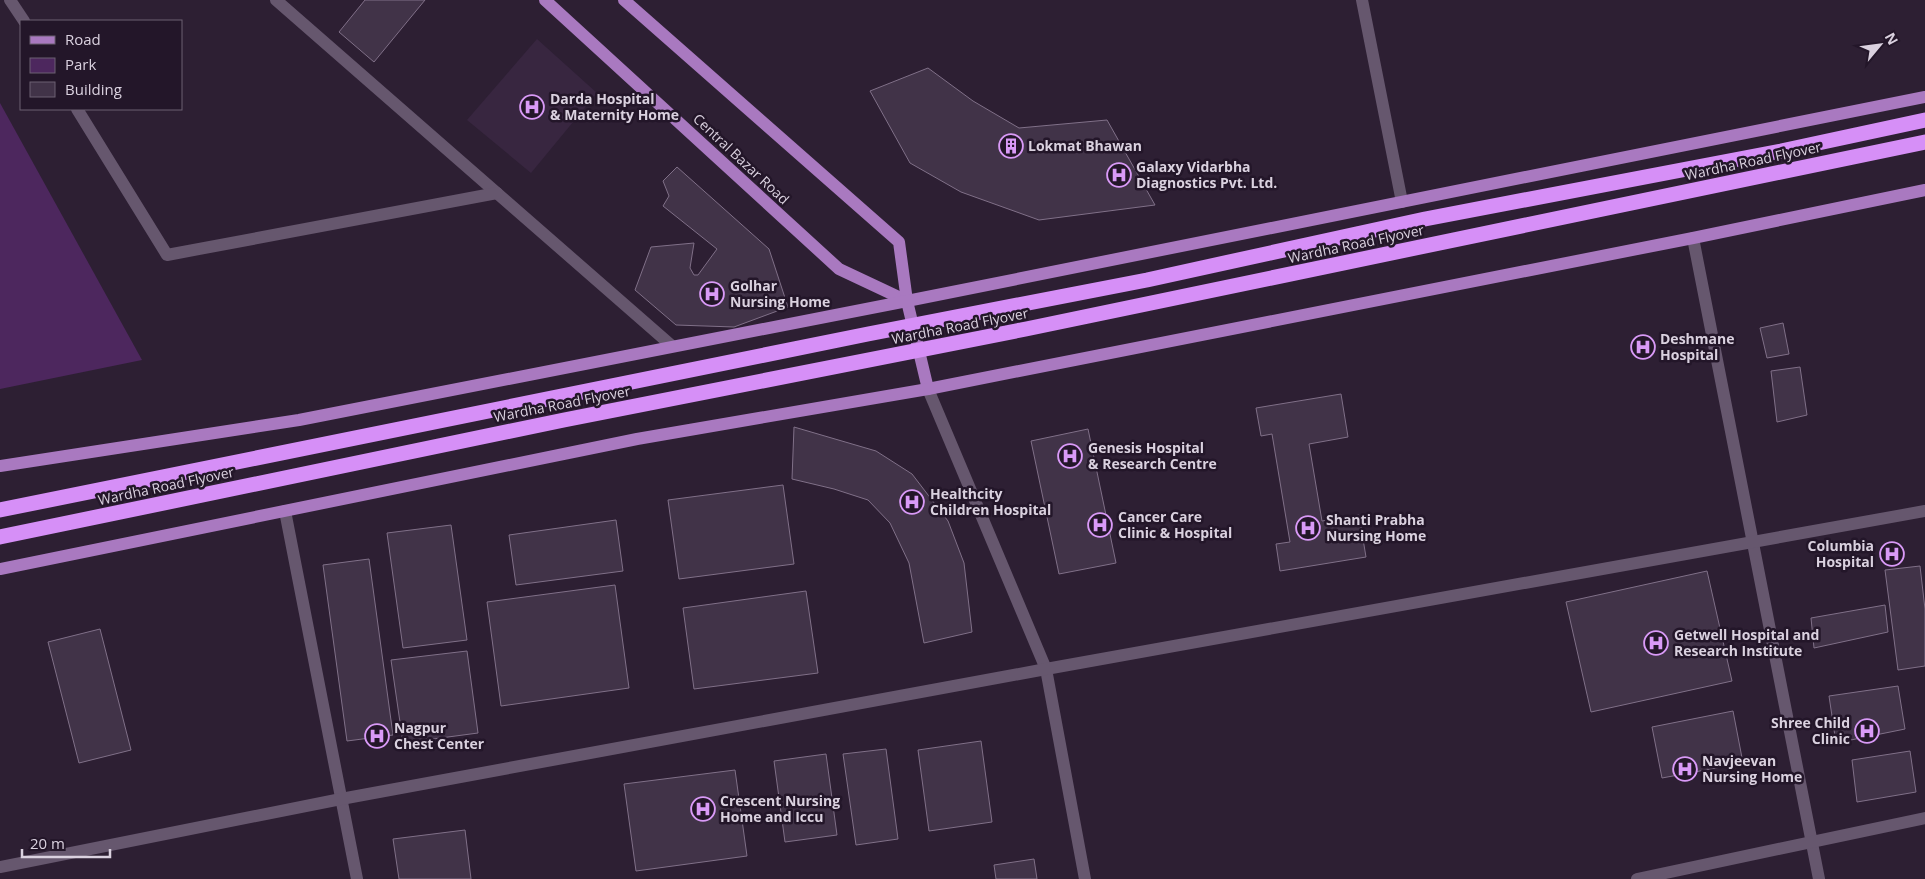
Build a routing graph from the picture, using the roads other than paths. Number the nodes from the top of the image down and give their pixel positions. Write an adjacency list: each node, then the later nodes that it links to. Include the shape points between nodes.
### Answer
1 (10, 0): 6 (street)
2 (276, 0): 12 (street)
3 (545, 0): 15 (main road, Central Bazar Road, via 839,269)
4 (624, 0): 15 (main road, via 899,242)
5 (1362, 0): 13 (street)
6 (23, 20)
7 (1925, 97): 13 (main road)
8 (79, 110): 12 (street, via 167,255)
9 (1925, 120): 19 (highway, Wardha Road Flyover)
10 (1925, 142): 22 (highway, Wardha Road Flyover, via 1026,330 564,420)
11 (1925, 190): 14 (main road)
12 (497, 193): 16 (street)
13 (1402, 202): 15 (main road)
14 (1693, 238): 17 (main road); 23 (street)
15 (907, 301): 16 (main road); 17 (main road)
16 (672, 346): 18 (main road, via 299,420)
17 (928, 389): 20 (main road, via 637,439); 25 (street)
18 (0, 466)
19 (0, 510)
20 (285, 511): 24 (main road); 26 (street)
21 (1925, 511): 23 (street)
22 (0, 537)
23 (1753, 542): 25 (street); 28 (street)
24 (0, 569)
25 (1046, 669): 26 (street); 31 (street)
26 (341, 799): 29 (street); 30 (street)
27 (1925, 818): 28 (street)
28 (1812, 842): 32 (street); 33 (street)
29 (0, 867)
30 (357, 879)
31 (1085, 879)
32 (1637, 879)
33 (1819, 879)

